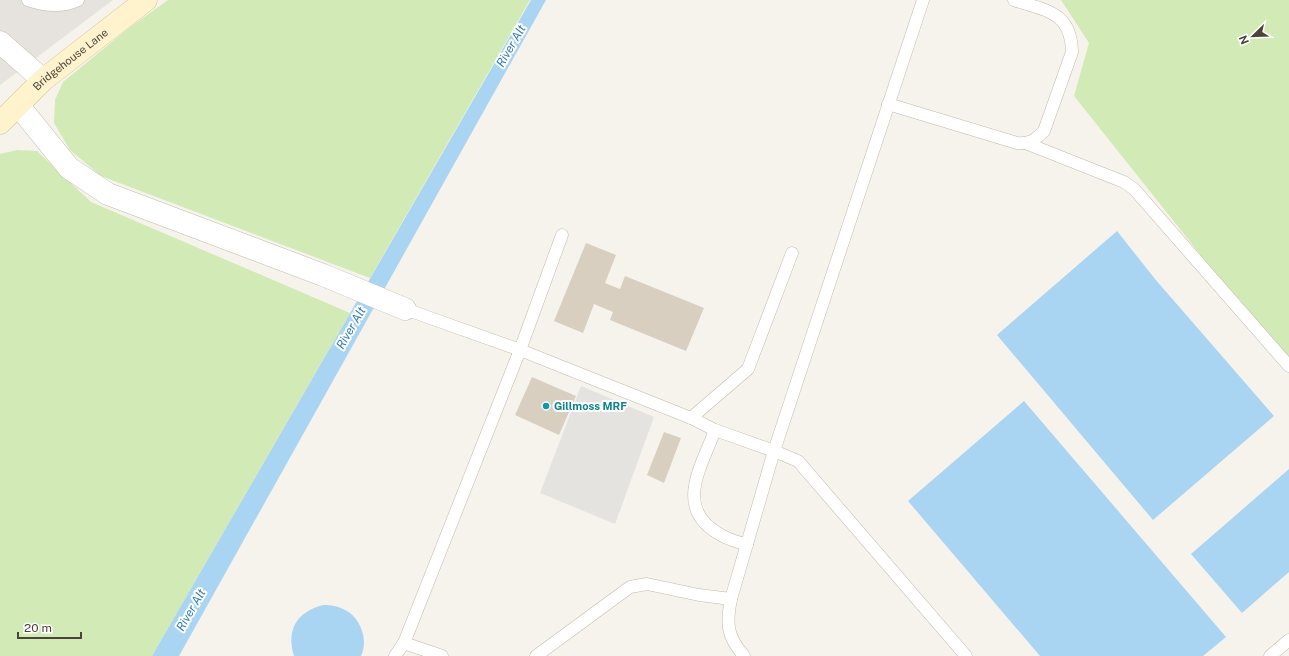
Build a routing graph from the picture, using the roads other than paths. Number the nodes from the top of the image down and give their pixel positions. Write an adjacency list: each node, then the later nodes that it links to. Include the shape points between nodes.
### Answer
1 (28, 0): 2 (lane, via 46,6)
2 (78, 0)
3 (146, 0): 7 (street, Bridgehouse Lane)
4 (923, 0): 8 (lane)
5 (1014, 0): 11 (lane, via 1057,15 1072,39 1072,52 1044,131)
6 (0, 42): 7 (street)
7 (43, 80): 9 (street, Bridgehouse Lane)
8 (888, 104): 11 (lane, via 1017,143); 19 (lane)
9 (18, 105): 10 (street, Bridgehouse Lane); 14 (street, via 69,168 108,194 323,275)
10 (0, 123)
11 (1028, 144): 16 (lane, via 1124,182 1134,189)
12 (562, 235): 15 (lane)
13 (792, 253): 17 (lane, via 748,369)
14 (405, 309): 15 (lane)
15 (520, 350): 17 (lane); 23 (lane)
16 (1289, 366)
17 (691, 418): 18 (lane)
18 (715, 430): 19 (lane); 20 (lane, via 694,490 695,508 703,522 721,536)
19 (774, 451): 20 (lane); 28 (lane, via 798,461 803,466)
20 (748, 545): 21 (lane)
21 (730, 599): 26 (lane, via 647,584 630,588); 27 (lane, via 727,618 731,638)
22 (1289, 640): 29 (lane)
23 (404, 643): 24 (lane); 25 (lane)
24 (395, 656)
25 (442, 656)
26 (536, 656)
27 (744, 656)
28 (966, 656)
29 (1270, 656)

